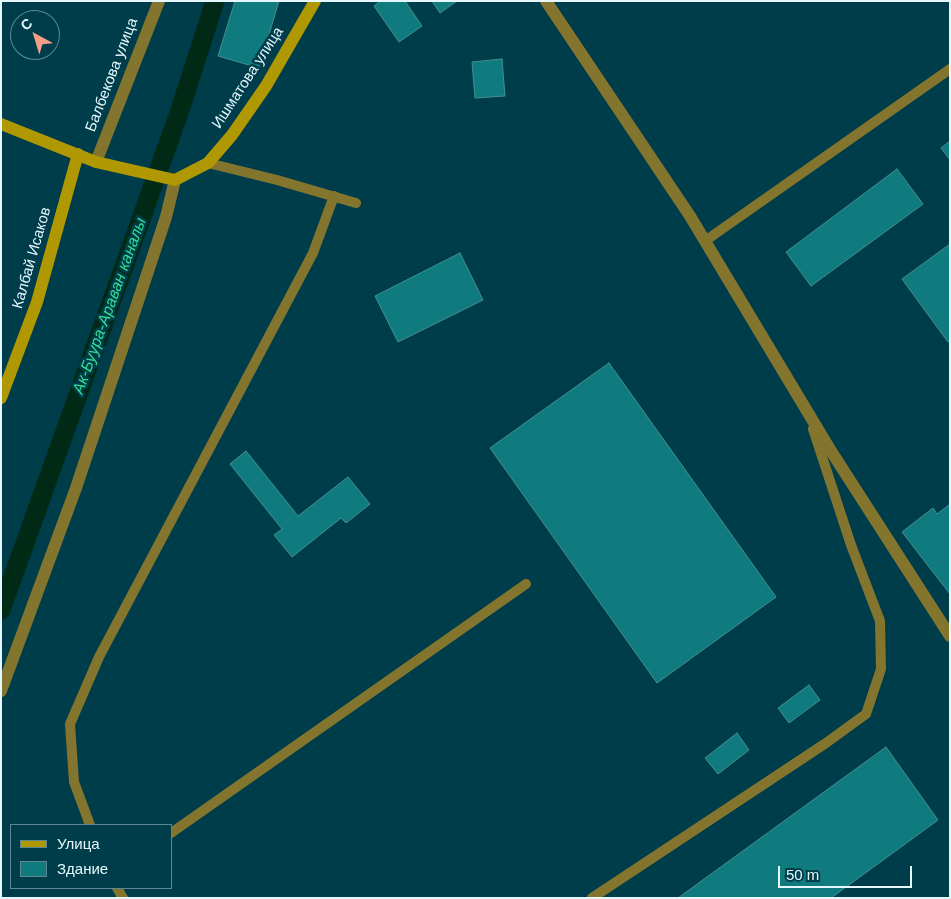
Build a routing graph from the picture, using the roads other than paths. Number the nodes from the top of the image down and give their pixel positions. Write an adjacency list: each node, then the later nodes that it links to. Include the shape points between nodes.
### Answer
1 (158, 1): 7 (street, Балбекова улица)
2 (315, 1): 8 (main road, Ишматова улица, via 266,86 232,136)
3 (546, 1): 12 (street)
4 (950, 69): 12 (lane)
5 (2, 126): 6 (main road)
6 (78, 154): 7 (main road); 13 (main road, Калбай Исаков, via 37,302)
7 (96, 162): 9 (main road)
8 (208, 163): 9 (main road, Ишматова улица); 10 (lane)
9 (175, 180): 17 (street, via 166,217 76,488)
10 (334, 196): 11 (lane); 18 (lane, via 313,253 104,648 70,724 74,782)
11 (356, 202)
12 (705, 241): 14 (street)
13 (1, 398)
14 (808, 412): 16 (street); 20 (lane, via 851,545 880,621 881,668 866,714)
15 (526, 584): 19 (lane)
16 (950, 636)
17 (1, 692)
18 (90, 824)
19 (172, 832)
20 (592, 898)

